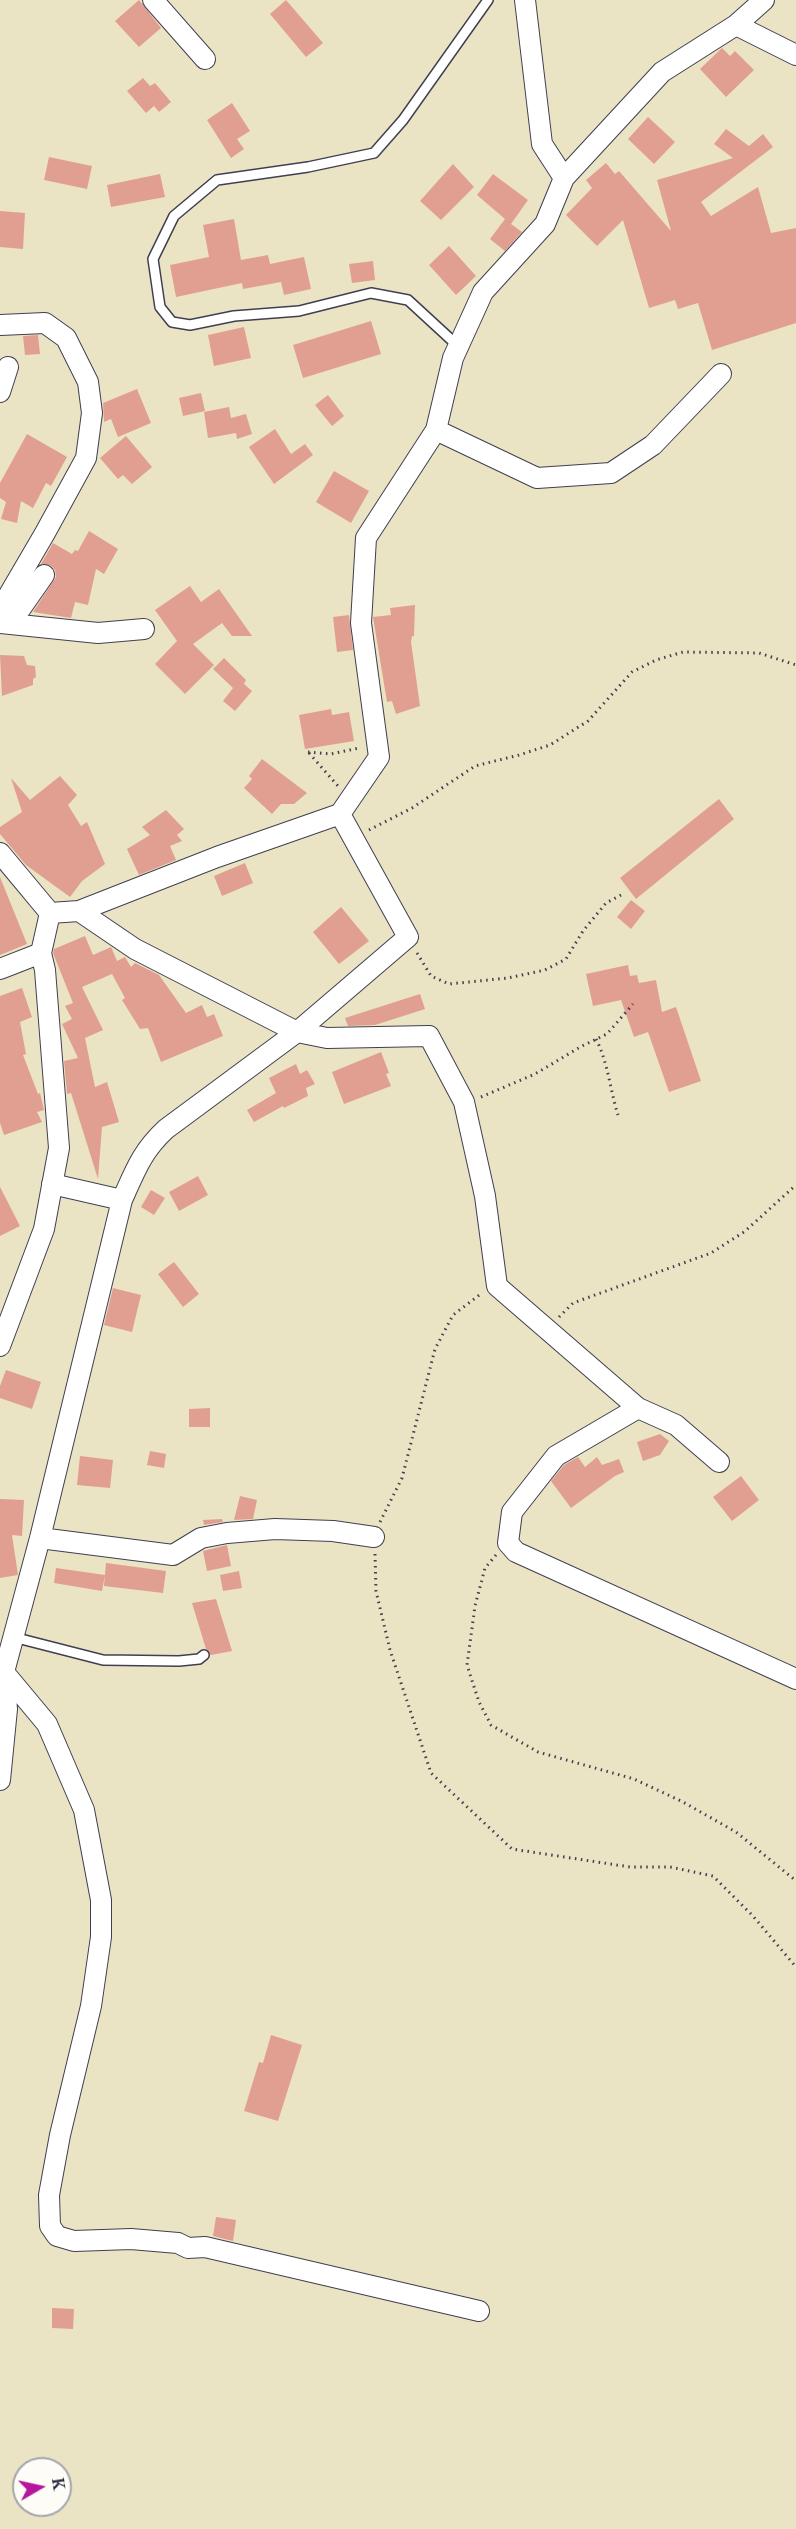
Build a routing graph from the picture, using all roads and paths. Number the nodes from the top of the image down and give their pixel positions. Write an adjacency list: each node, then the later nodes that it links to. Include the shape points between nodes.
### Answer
1 (153, 0): 7 (street)
2 (488, 0): 10 (lane, via 403,120 374,153 217,180 174,216 153,259 160,307 172,322 190,326 234,316 299,311 371,293 408,300)
3 (525, 0): 8 (street, via 542,144)
4 (764, 0): 5 (street)
5 (736, 25): 6 (street); 8 (street, via 662,72)
6 (796, 55)
7 (205, 58)
8 (564, 177): 10 (street, via 545,224 483,292)
9 (0, 326): 16 (street, via 45,323 66,338 87,382 92,413 86,458)
10 (458, 346): 14 (street)
11 (8, 367): 13 (street)
12 (721, 374): 14 (street, via 652,445 611,473 537,478)
13 (0, 392)
14 (436, 430): 19 (street, via 366,538 362,623)
15 (44, 575): 16 (street, via 21,608)
16 (1, 611): 17 (street, via 98,633)
17 (144, 629)
18 (796, 665): 21 (path, via 759,653 683,652 656,660 632,672 588,721 549,745 475,766 412,808)
19 (377, 741): 20 (street, via 379,757); 20 (path, via 339,753 308,752)
20 (345, 807): 21 (street); 24 (street)
21 (353, 836): 26 (street)
22 (0, 853): 25 (street)
23 (621, 895): 26 (path, via 606,903 566,959 545,970 508,978 449,984 431,976)
24 (80, 910): 25 (street); 30 (street, via 135,949)
25 (50, 913): 27 (street)
26 (408, 938): 30 (street)
27 (41, 953): 28 (street); 34 (street, via 59,1148)
28 (0, 969)
29 (633, 1004): 31 (path, via 608,1034)
30 (297, 1032): 32 (street, via 327,1038 429,1036); 36 (street, via 149,1145)
31 (596, 1039): 32 (path, via 535,1074); 33 (path, via 604,1054)
32 (464, 1102): 37 (street, via 484,1196)
33 (618, 1115)
34 (52, 1184): 36 (street); 39 (street, via 44,1229)
35 (796, 1185): 38 (path, via 744,1232 711,1252 573,1303)
36 (122, 1200): 43 (street)
37 (497, 1286): 38 (street); 42 (path, via 453,1315 435,1348 402,1478)
38 (547, 1329): 40 (street)
39 (0, 1346)
40 (638, 1408): 41 (street, via 676,1425); 44 (street, via 556,1456 512,1512)
41 (719, 1462)
42 (374, 1537): 43 (street, via 275,1529 227,1533 201,1538 173,1555); 51 (path, via 376,1591 387,1640 430,1773 512,1850 713,1876)
43 (40, 1538): 45 (street)
44 (508, 1543): 48 (street, via 516,1552); 50 (path, via 484,1568 467,1665 491,1725 538,1752 634,1779 683,1802 736,1832)
45 (13, 1637): 46 (lane, via 103,1660 200,1659); 47 (street)
46 (204, 1655)
47 (2, 1670): 49 (street, via 7,1708); 52 (street, via 47,1724 84,1810 101,1900 101,1937 91,2006 49,2195 51,2226 57,2236 74,2241 131,2239 205,2247)
48 (796, 1679)
49 (0, 1780)
50 (795, 1880)
51 (796, 1967)
52 (479, 2311)

